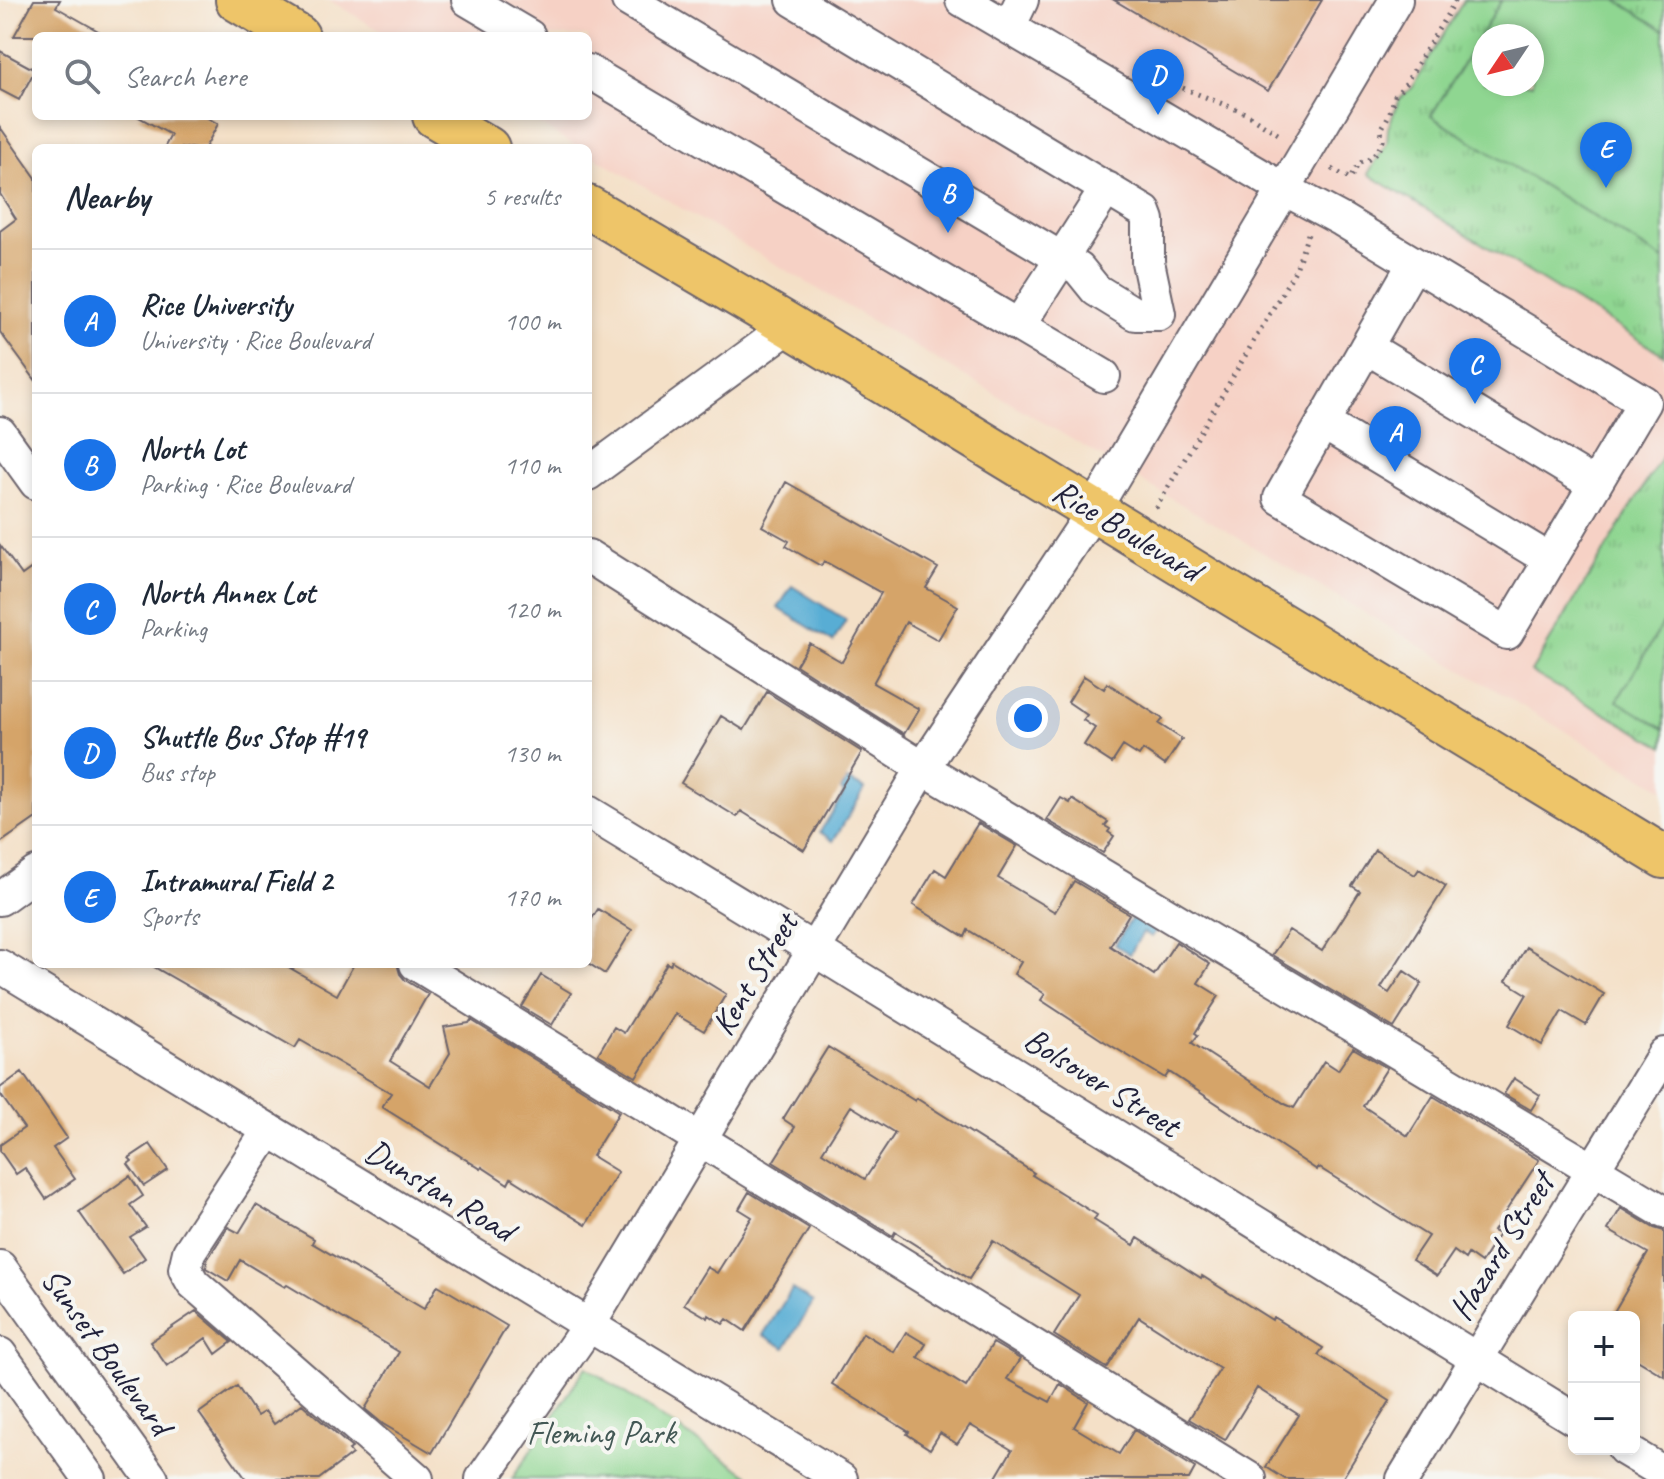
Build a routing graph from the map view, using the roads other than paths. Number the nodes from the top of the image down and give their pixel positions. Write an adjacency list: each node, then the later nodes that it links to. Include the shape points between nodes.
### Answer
1 (237, 0): 8 (main road)
2 (468, 0): 9 (street)
3 (628, 0): 16 (street)
4 (793, 0): 13 (street)
5 (962, 0): 7 (street)
6 (1396, 0): 14 (street, Kent Street)
7 (1015, 14): 14 (street)
8 (291, 32)
9 (522, 32)
10 (592, 73): 19 (street)
11 (441, 120): 12 (main road)
12 (481, 144)
13 (1107, 188): 16 (street); 18 (street, via 1145,212)
14 (1284, 189): 17 (street); 21 (street, Kent Street)
15 (592, 209): 20 (main road, Rice Boulevard)
16 (1070, 264): 18 (street, via 1097,272); 19 (street)
17 (1413, 265): 22 (street); 28 (street, via 1644,402)
18 (1159, 314): 21 (street)
19 (1019, 325): 23 (street)
20 (790, 326): 26 (street); 29 (main road, Rice Boulevard)
21 (1196, 337): 29 (street, Kent Street)
22 (1366, 347): 24 (street); 28 (street)
23 (1104, 376)
24 (1323, 423): 31 (street); 31 (street, via 1280,498 1293,506 1507,633)
25 (0, 433): 27 (street)
26 (592, 471)
27 (32, 477)
28 (1595, 485): 31 (street)
29 (1094, 510): 32 (street, Kent Street); 34 (main road, Rice Boulevard)
30 (592, 559): 32 (street)
31 (1550, 560)
32 (923, 768): 37 (street, Kent Street); 43 (street)
33 (592, 814): 37 (street, Bolsover Street)
34 (1664, 857)
35 (32, 876): 36 (street)
36 (0, 899)
37 (813, 949): 42 (street, Kent Street); 48 (street, Bolsover Street)
38 (0, 966): 41 (street, Dunstan Road)
39 (422, 968): 42 (street)
40 (1664, 1054): 43 (street, Hazard Street)
41 (269, 1130): 46 (street, Dunstan Road); 55 (street, via 189,1252 185,1269 193,1283)
42 (700, 1139): 46 (street, Kent Street); 57 (street)
43 (1594, 1168): 44 (street); 48 (street, Hazard Street)
44 (1664, 1212)
45 (0, 1267): 54 (street, Sunset Boulevard)
46 (589, 1325): 52 (street, Dunstan Road); 56 (street, Kent Street)
47 (0, 1354): 53 (street)
48 (1476, 1359): 49 (street, Bolsover Street); 58 (street, Hazard Street)
49 (1568, 1415)
50 (1634, 1455): 51 (street)
51 (1664, 1473)
52 (824, 1475)
53 (90, 1479)
54 (152, 1479)
55 (417, 1479)
56 (482, 1479)
57 (1250, 1479)
58 (1403, 1479)

